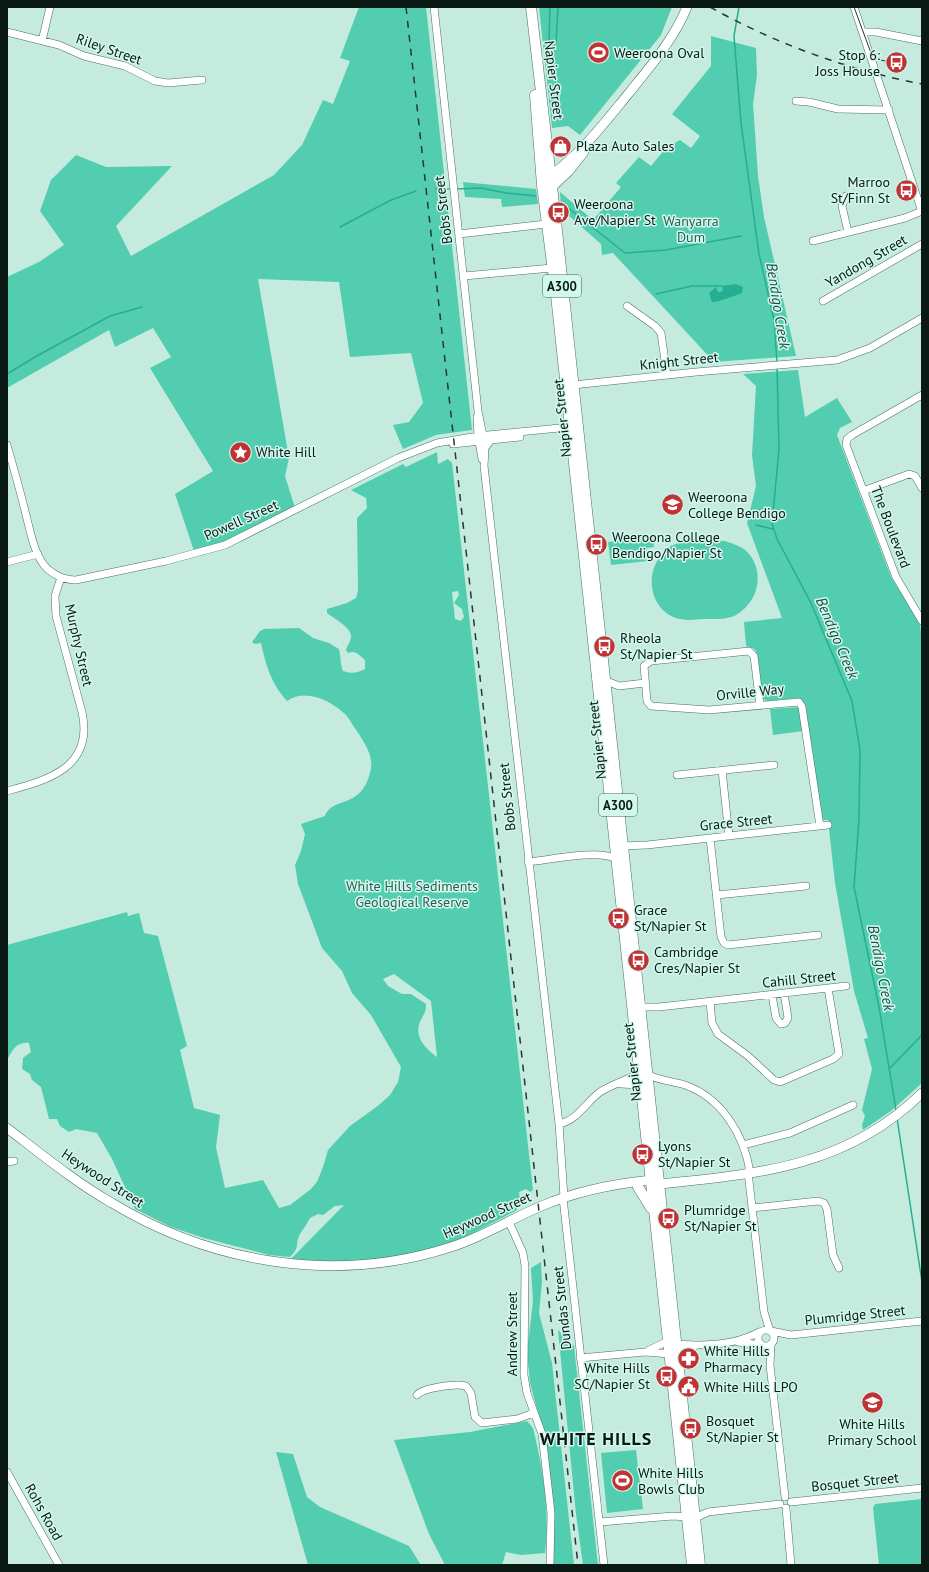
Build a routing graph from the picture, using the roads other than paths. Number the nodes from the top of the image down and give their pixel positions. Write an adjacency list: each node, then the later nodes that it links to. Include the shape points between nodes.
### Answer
1 (50, 7): 11 (street)
2 (434, 7): 23 (street, Bobs Street)
3 (526, 7): 21 (highway, Napier Street / A300)
4 (531, 7): 17 (highway, Napier Street / A300)
5 (682, 7): 10 (main road)
6 (687, 7): 10 (main road)
7 (854, 7): 9 (street)
8 (7, 32): 11 (street, Riley Street)
9 (863, 32): 12 (street); 15 (street)
10 (671, 36): 16 (main road)
11 (42, 41): 13 (street, Riley Street, via 84,56 125,66 155,81 168,83)
12 (922, 41)
13 (202, 80)
14 (796, 101): 15 (street, via 838,109)
15 (889, 110): 20 (street)
16 (603, 125): 17 (main road, via 570,160); 18 (main road, via 574,166)
17 (551, 175): 18 (highway, Napier Street / A300); 21 (highway, via 546,182)
18 (552, 187): 29 (highway, Napier Street / A300)
19 (846, 196): 22 (street, via 842,208)
20 (922, 210): 22 (street, via 905,218)
21 (546, 224): 23 (street); 26 (highway, Napier Street / A300)
22 (848, 232): 24 (street)
23 (459, 234): 27 (street, Bobs Street)
24 (812, 241)
25 (922, 244): 28 (street, Yandong Street)
26 (552, 268): 27 (street); 29 (highway, Napier Street / A300)
27 (464, 276): 36 (street, Bobs Street)
28 (823, 301)
29 (560, 304): 33 (highway, Napier Street / A300); 35 (highway, Napier Street / A300)
30 (627, 306): 32 (street, via 661,333)
31 (922, 318): 32 (street, Knight Street, via 870,348 843,358 823,362)
32 (667, 375): 33 (street, Knight Street)
33 (573, 385): 35 (highway, Napier Street / A300)
34 (922, 395): 40 (street, The Boulevard, via 847,439 847,448)
35 (574, 428): 36 (street, Powell Street); 45 (highway, Napier Street / A300); 45 (highway, Napier Street / A300, via 601,649)
36 (483, 438): 38 (street, Bobs Street); 38 (street, Bobs Street); 43 (street, Powell Street, via 442,442 398,458 225,545 91,578)
37 (7, 444): 41 (street)
38 (484, 466): 61 (street, Bobs Street)
39 (922, 488): 40 (street, via 915,476 909,474)
40 (863, 491): 44 (street, The Boulevard, via 896,577)
41 (38, 554): 42 (street); 43 (street, via 47,568)
42 (7, 562)
43 (61, 578): 53 (street, Murphy Street, via 56,590 55,608 84,720 81,745 72,761 58,774)
44 (922, 621)
45 (601, 683): 47 (street); 48 (highway, Napier Street / A300); 59 (highway, Napier Street / A300)
46 (645, 683): 47 (street); 49 (street, Orville Way, via 648,703 654,707 709,710); 49 (street, Orville Way, via 644,666 648,662 748,651 754,656)
47 (625, 685): 48 (street)
48 (606, 695): 59 (highway, Napier Street / A300)
49 (760, 705): 55 (street, Orville Way, via 794,701 801,705)
50 (774, 765): 51 (street)
51 (722, 770): 52 (street); 56 (street)
52 (677, 775)
53 (7, 791)
54 (828, 825): 55 (street, Grace Street)
55 (820, 826): 56 (street, Grace Street)
56 (729, 836): 57 (street, Grace Street)
57 (710, 838): 58 (street, Grace Street); 65 (street)
58 (647, 845): 59 (street, Grace Street); 59 (street, Grace Street)
59 (619, 852): 60 (street, Grace Street, via 608,851); 60 (street, Grace Street, via 608,856); 62 (highway, Napier Street / A300); 64 (highway, Napier Street / A300); 64 (highway)
60 (595, 855): 61 (street, Grace Street)
61 (528, 862): 81 (street, Bobs Street)
62 (626, 877): 66 (highway, via 627,918); 73 (highway, Napier Street / A300)
63 (806, 886): 65 (street)
64 (620, 894): 66 (highway, Napier Street / A300)
65 (717, 896): 67 (street, via 722,939 726,945)
66 (623, 920): 74 (highway, Napier Street / A300)
67 (818, 935)
68 (846, 986): 69 (street, Cahill Street)
69 (828, 988): 70 (street, Cahill Street); 72 (street, via 839,1054 780,1082 774,1080 748,1056 718,1034 712,1023)
70 (784, 993): 71 (street, Cahill Street); 71 (street, via 788,1018 783,1023 778,1022 776,1018)
71 (772, 995): 72 (street, Cahill Street)
72 (710, 1002): 73 (street, Cahill Street, via 659,1007)
73 (640, 1012): 74 (highway, via 636,1012 639,1035); 75 (highway, Napier Street / A300)
74 (638, 1060): 75 (highway, Napier Street / A300)
75 (643, 1073): 76 (street); 77 (street); 78 (highway, Napier Street / A300)
76 (671, 1081): 78 (street); 83 (street, via 691,1087 713,1101 732,1124)
77 (615, 1085): 78 (street); 81 (street, via 593,1098 574,1118)
78 (644, 1085): 86 (highway, Napier Street / A300)
79 (922, 1093): 84 (main road, via 878,1129 848,1146 786,1166)
80 (853, 1105): 83 (street, via 790,1133)
81 (559, 1124): 85 (street, Bobs Street)
82 (7, 1128): 91 (main road, Heywood Street, via 88,1188 132,1215 182,1238 261,1260 324,1266 388,1262 450,1247)
83 (743, 1145): 84 (street)
84 (749, 1172): 86 (main road, via 711,1174); 89 (street)
85 (563, 1179): 88 (street, Dundas Street)
86 (655, 1182): 87 (main road); 88 (main road, via 600,1187); 90 (highway, Napier Street / A300); 101 (highway, Napier Street / A300)
87 (638, 1187): 88 (main road); 90 (highway)
88 (565, 1197): 91 (main road, Heywood Street); 103 (street, Dundas Street)
89 (752, 1208): 92 (street, via 818,1201 824,1203 833,1255); 93 (street)
90 (655, 1219): 101 (highway, Napier Street / A300)
91 (509, 1222): 106 (street, Andrew Street, via 526,1266 524,1374)
92 (839, 1268)
93 (764, 1312): 95 (street); 96 (street)
94 (922, 1321): 97 (street, Plumridge Street)
95 (770, 1331): 96 (street); 97 (street, Plumridge Street); 99 (street, via 774,1337)
96 (760, 1332): 98 (street); 100 (street, via 757,1340)
97 (791, 1335): 99 (street, Plumridge Street)
98 (731, 1342): 100 (street); 101 (street)
99 (772, 1344): 100 (street); 104 (street)
100 (761, 1346): 104 (street)
101 (673, 1349): 102 (street); 102 (street); 107 (highway, Napier Street / A300); 109 (highway, Napier Street / A300, via 674,1395)
102 (645, 1352): 103 (street)
103 (580, 1358): 113 (street, Dundas Street)
104 (770, 1365): 111 (street)
105 (417, 1395): 106 (street, via 420,1391 428,1389 466,1386 471,1393 475,1417 482,1423 517,1419)
106 (534, 1413): 115 (street, Andrew Street, via 542,1434 550,1504)
107 (685, 1432): 109 (highway, via 682,1436); 112 (highway, Napier Street / A300)
108 (7, 1472): 114 (street, Rohs Road)
109 (684, 1484): 112 (highway, Napier Street / A300)
110 (922, 1488): 111 (street, Bosquet Street, via 791,1502 789,1507)
111 (784, 1503): 112 (street); 119 (street)
112 (690, 1514): 113 (street); 117 (highway, Napier Street / A300); 118 (highway, Napier Street / A300)
113 (600, 1522): 116 (street, Dundas Street)
114 (59, 1565)
115 (550, 1565)
116 (604, 1565)
117 (692, 1565)
118 (700, 1565)
119 (791, 1565)

